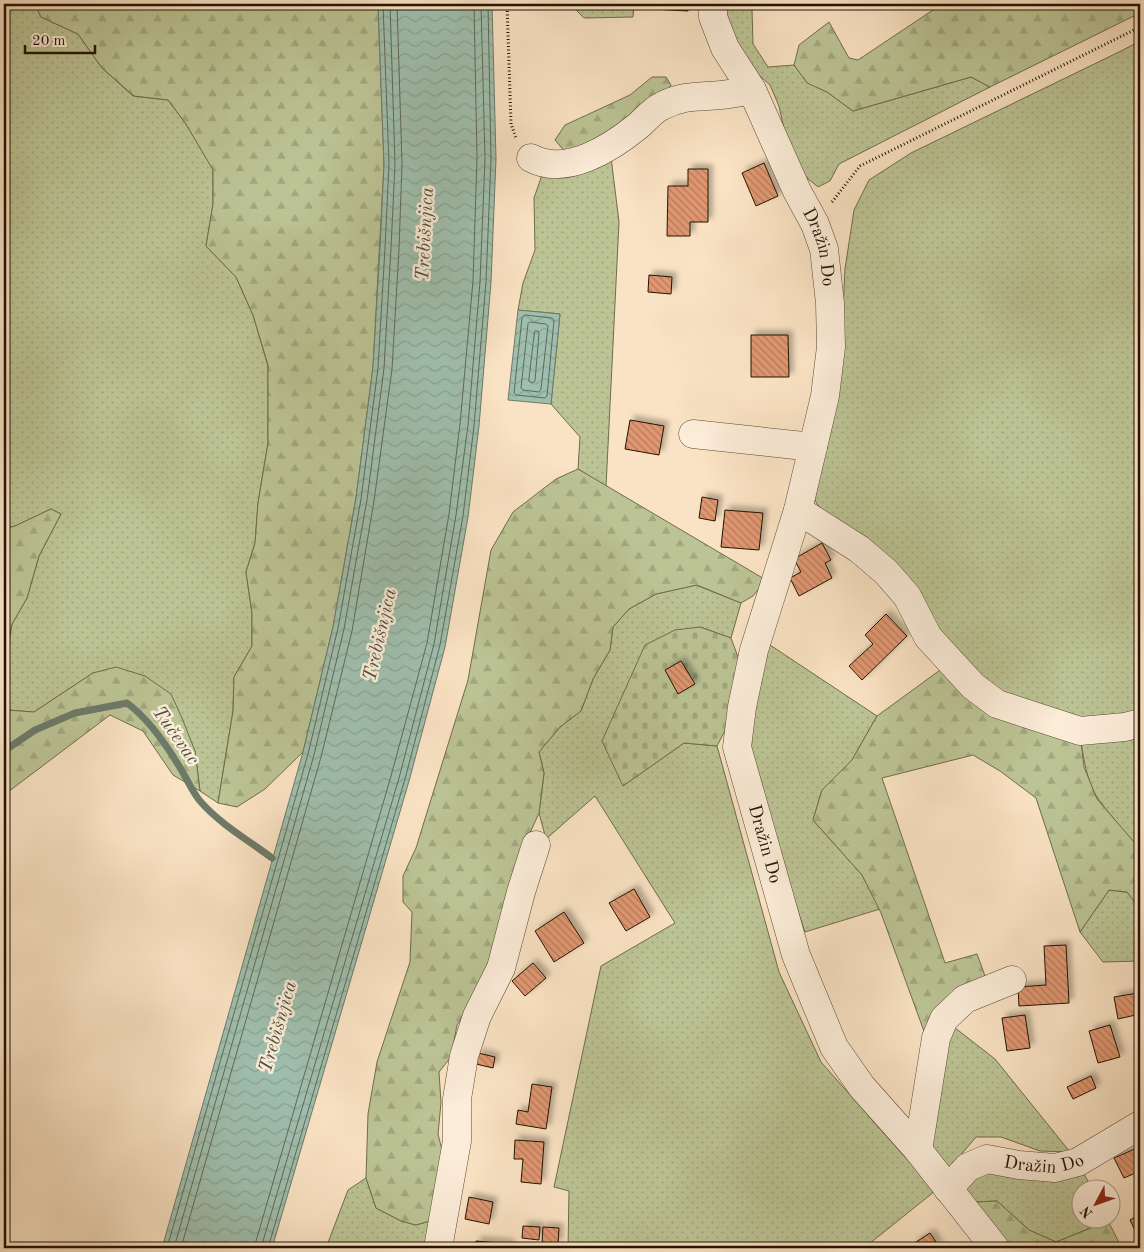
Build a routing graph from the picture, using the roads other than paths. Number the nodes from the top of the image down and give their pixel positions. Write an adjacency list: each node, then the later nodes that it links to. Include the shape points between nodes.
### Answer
1 (713, 4): 2 (street, Dražin Do, via 713,17 725,48)
2 (752, 90): 3 (street, via 683,97 660,106 637,127 587,158 546,165); 5 (street, Dražin Do, via 824,249 831,347 825,396)
3 (531, 158)
4 (692, 434): 5 (street)
5 (813, 447): 6 (street, Dražin Do)
6 (798, 510): 7 (street, via 859,549 886,572 907,596 928,637 973,686 997,704 1080,731); 11 (street, Dražin Do, via 754,650 737,747 796,955 834,1048 862,1086)
7 (1140, 723)
8 (536, 844): 13 (street, via 501,968 477,1016 464,1056 457,1099 457,1141)
9 (1012, 980): 11 (street, via 965,999 944,1020 936,1038)
10 (1140, 1125): 12 (street, Dražin Do, via 1078,1162 1055,1168 987,1159 968,1167)
11 (918, 1150): 12 (street, Dražin Do)
12 (948, 1189): 14 (street, Dražin Do)
13 (438, 1248)
14 (995, 1248)

